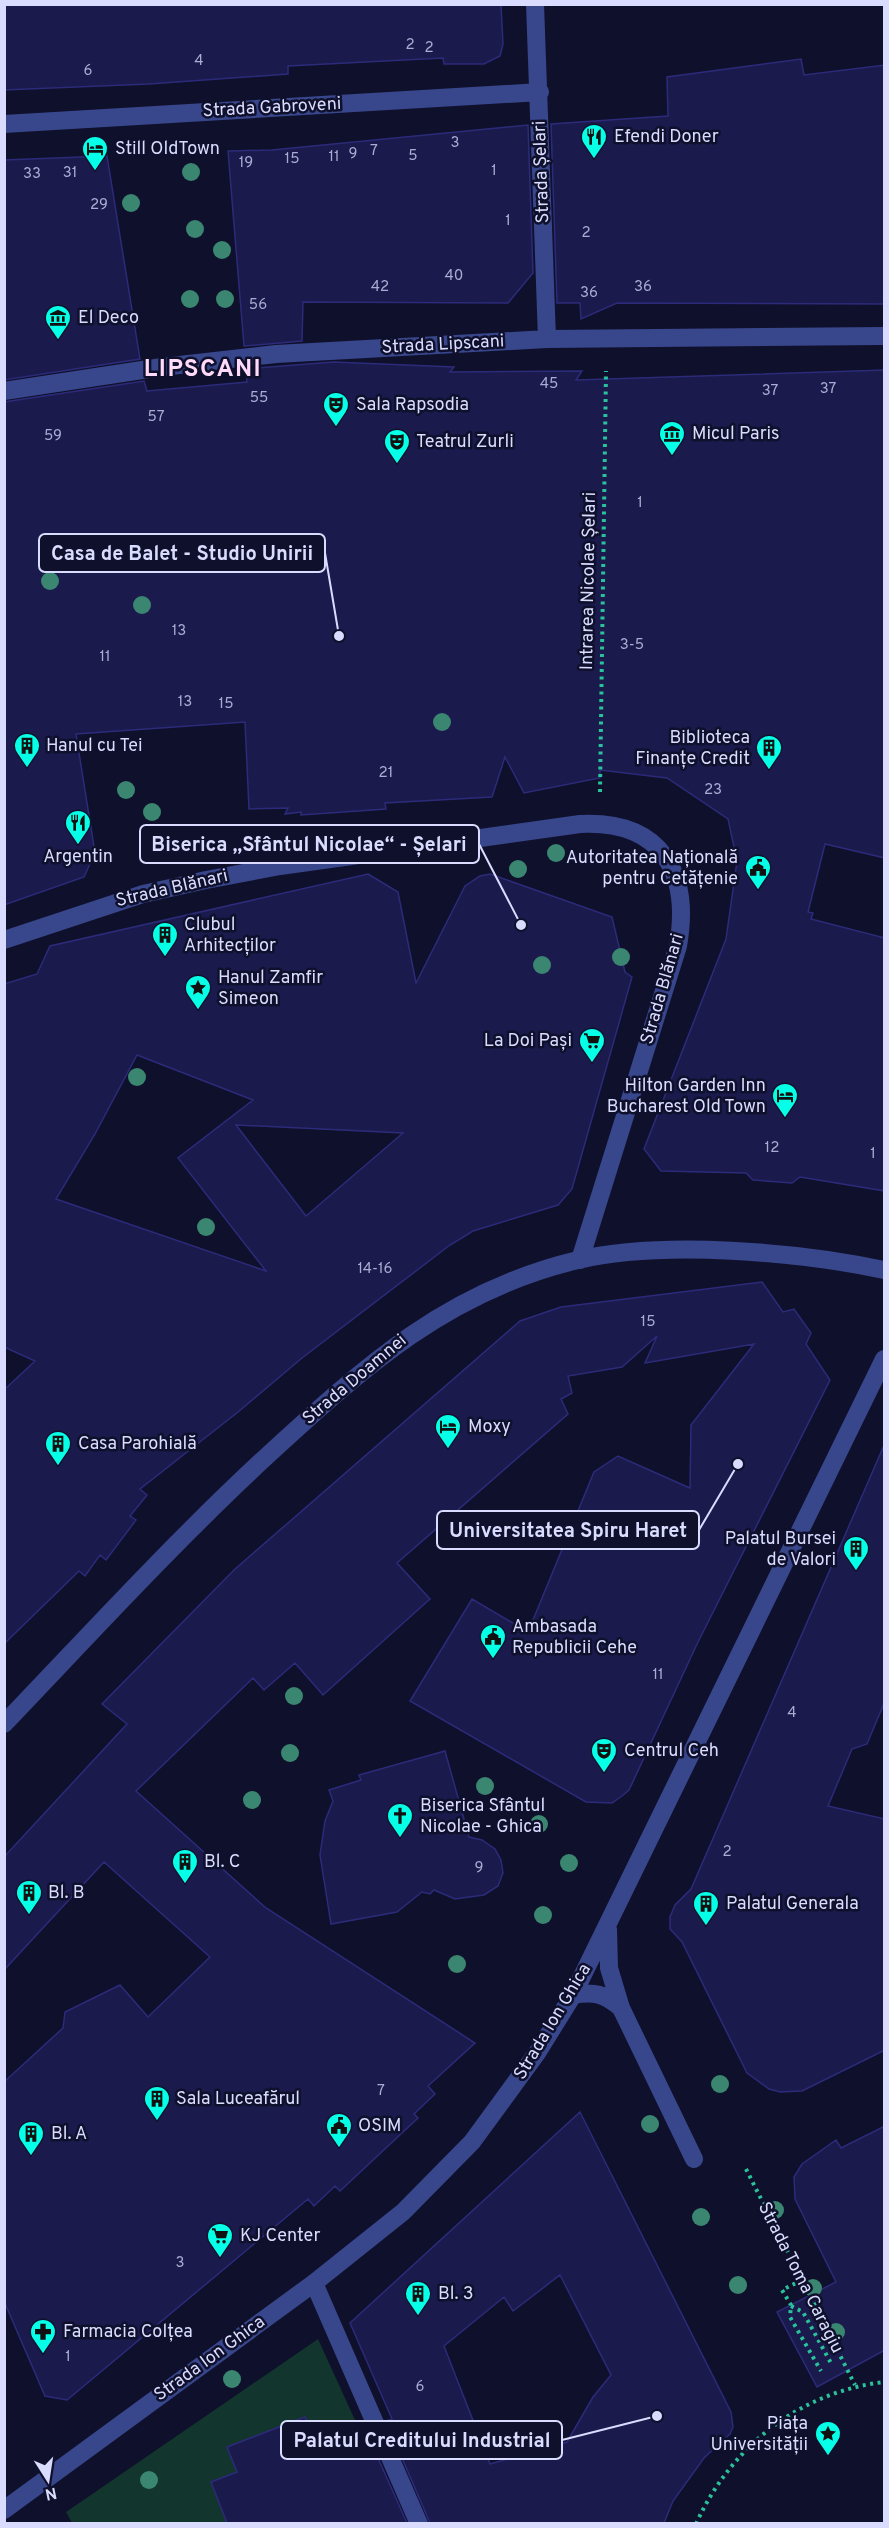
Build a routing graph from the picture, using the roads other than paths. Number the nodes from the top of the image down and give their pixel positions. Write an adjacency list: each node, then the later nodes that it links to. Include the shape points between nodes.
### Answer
1 (535, 4): 2 (street, Strada Șelari)
2 (540, 92): 3 (street, Strada Gabroveni); 5 (street, Strada Șelari)
3 (4, 124)
4 (885, 336): 5 (street, Strada Lipscani)
5 (547, 339): 6 (street, Strada Lipscani, via 220,359)
6 (4, 391)
7 (4, 940): 8 (street, Strada Blănari, via 143,894 280,866 599,823 620,825 655,844 676,877 681,898 678,946)
8 (580, 1260): 9 (street, Strada Doamnei, via 630,1253 749,1253); 11 (street, Strada Doamnei, via 485,1292 370,1363 196,1521)
9 (885, 1270)
10 (885, 1359): 12 (street, Strada Ion Ghica)
11 (4, 1724)
12 (608, 1924): 13 (street, Strada Ion Ghica); 14 (street, via 609,1968)
13 (573, 1995): 14 (street, via 597,1993); 16 (street, Strada Ion Ghica, via 537,2053 472,2142 403,2212)
14 (621, 2008): 15 (street)
15 (694, 2159)
16 (314, 2283): 17 (street, Strada Ion Ghica); 18 (street)
17 (4, 2510)
18 (419, 2523)

